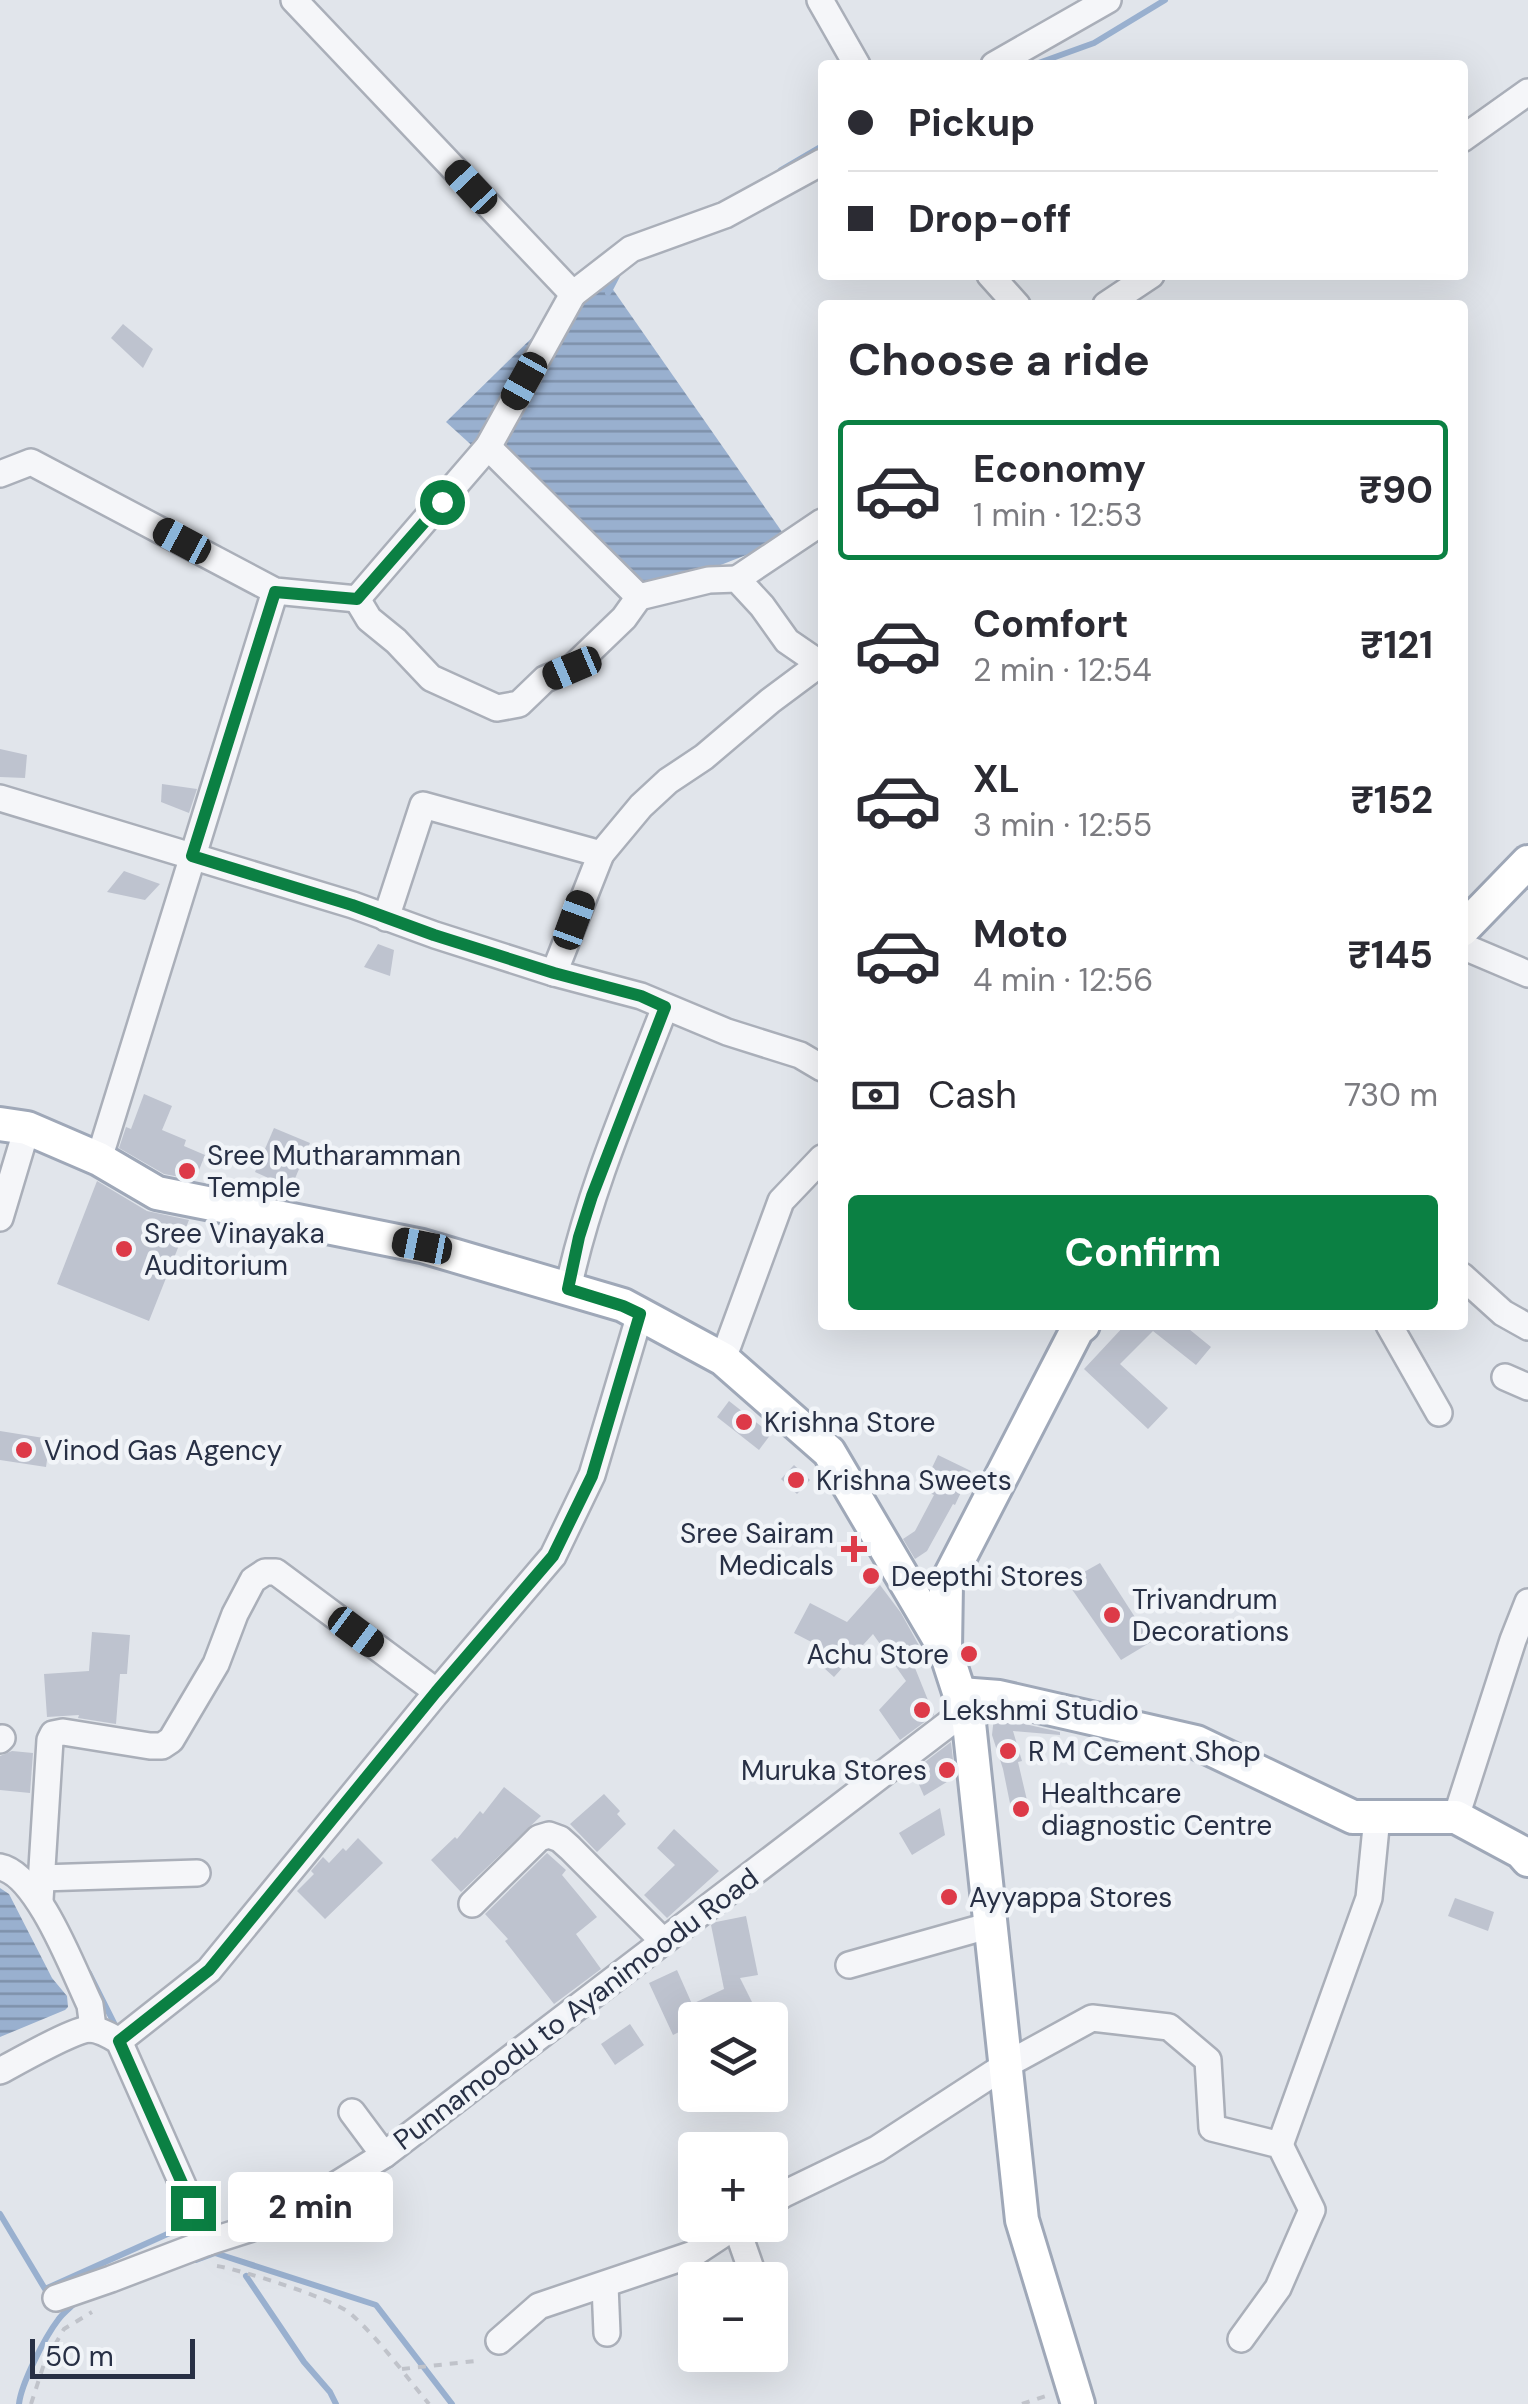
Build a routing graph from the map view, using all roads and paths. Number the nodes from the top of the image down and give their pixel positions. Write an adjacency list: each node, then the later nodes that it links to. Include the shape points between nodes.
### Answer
1 (294, 0): 11 (street)
2 (820, 0): 4 (street)
3 (1108, 0): 5 (street)
4 (854, 60)
5 (1003, 60)
6 (1528, 92): 7 (street)
7 (1468, 136)
8 (818, 164): 11 (street, via 725,215 631,249)
9 (994, 280): 12 (street)
10 (1144, 280): 13 (street)
11 (573, 294): 14 (street)
12 (1012, 300)
13 (1114, 300)
14 (488, 447): 19 (street); 20 (street)
15 (0, 474): 18 (street, via 31,462)
16 (818, 525): 17 (street)
17 (737, 579): 19 (street); 21 (street, via 787,641)
18 (275, 592): 20 (street); 25 (street)
19 (639, 597): 20 (street, via 572,668 545,679 519,704 497,708 431,678 368,619)
20 (357, 599)
21 (818, 661)
22 (818, 667): 24 (street, via 668,782)
23 (0, 798): 25 (street)
24 (600, 854): 27 (street, via 423,805); 30 (street)
25 (192, 856): 27 (street); 35 (street)
26 (1528, 862): 28 (main road)
27 (386, 918): 30 (street)
28 (1468, 924)
29 (1468, 949): 31 (street)
30 (554, 973): 32 (street)
31 (1528, 974)
32 (665, 1007): 33 (street); 39 (street, via 592,1196)
33 (818, 1066)
34 (14, 1126): 35 (main road); 37 (street)
35 (99, 1159): 39 (main road, via 156,1193 422,1246)
36 (818, 1162): 44 (street, via 781,1201)
37 (0, 1218)
38 (1468, 1281): 41 (street)
39 (568, 1289): 40 (main road)
40 (640, 1314): 44 (main road); 48 (street, via 592,1476 553,1556)
41 (1528, 1327)
42 (1078, 1330): 47 (main road, via 946,1584)
43 (1392, 1330): 45 (street)
44 (723, 1359): 47 (main road, via 829,1452)
45 (1439, 1413)
46 (1528, 1602): 51 (street)
47 (945, 1649): 49 (main road)
48 (436, 1692): 55 (street, via 276,1572 265,1572 235,1614 216,1664 172,1740 150,1746 54,1734); 61 (street, via 209,1970)
49 (962, 1703): 50 (main road, via 999,1698 1196,1742 1354,1817); 57 (main road); 58 (street, Punnamoodu to Ayanimoodu Road)
50 (1377, 1817): 51 (main road); 65 (street, via 1369,1898)
51 (1456, 1817): 52 (main road)
52 (1526, 1850)
53 (0, 1868): 55 (street)
54 (197, 1872): 55 (street)
55 (40, 1889): 60 (street, via 90,2006)
56 (472, 1904): 58 (street, via 549,1835)
57 (990, 1925): 59 (street); 62 (main road)
58 (663, 1942): 66 (street, Punnamoodu to Ayanimoodu Road)
59 (849, 1965)
60 (88, 2029): 61 (street); 63 (street)
61 (124, 2037): 69 (street)
62 (1006, 2065): 65 (street, via 1092,2018 1169,2027 1208,2060 1212,2128); 67 (street, via 877,2149); 80 (main road, via 1022,2220)
63 (0, 2071)
64 (352, 2112): 66 (street)
65 (1280, 2144): 74 (street, via 1312,2210 1278,2288)
66 (384, 2156): 69 (street, Punnamoodu to Ayanimoodu Road)
67 (788, 2192)
68 (712, 2242): 70 (street)
69 (210, 2253): 71 (street, Punnamoodu to Ayanimoodu Road); 77 (path, via 348,2310)
70 (605, 2285): 73 (street); 75 (street, via 539,2306)
71 (56, 2298)
72 (92, 2312): 78 (path, via 64,2329)
73 (607, 2333)
74 (1240, 2339)
75 (499, 2342)
76 (475, 2361): 77 (path)
77 (401, 2370): 79 (path)
78 (31, 2404)
79 (429, 2404)
80 (1078, 2404)

